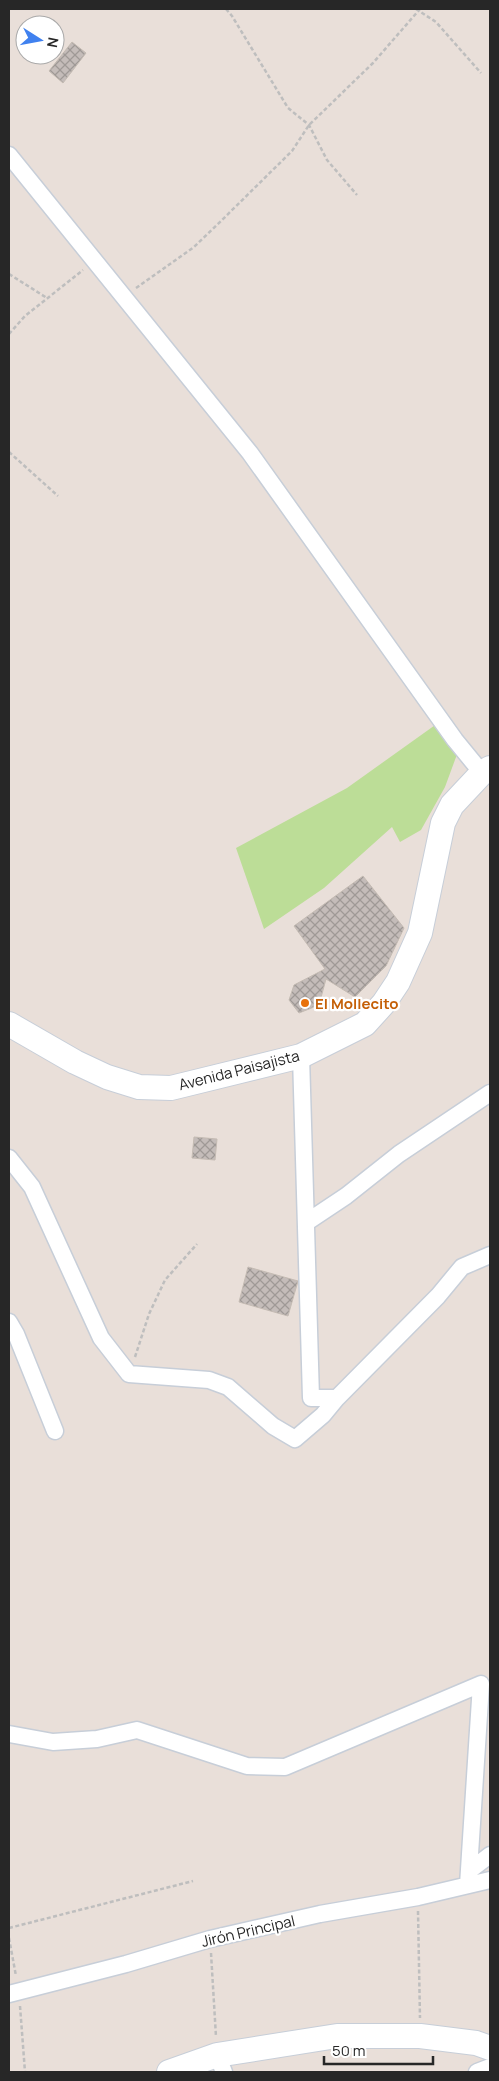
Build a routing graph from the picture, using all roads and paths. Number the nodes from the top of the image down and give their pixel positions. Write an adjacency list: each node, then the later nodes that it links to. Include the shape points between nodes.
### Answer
1 (226, 9): 4 (path, via 288,108)
2 (418, 10): 3 (path, via 436,22); 4 (path, via 373,63)
3 (481, 73)
4 (309, 125): 6 (path, via 327,160); 9 (path, via 292,151 194,247)
5 (9, 155): 7 (street)
6 (357, 195)
7 (94, 261): 9 (street); 10 (path)
8 (9, 274): 10 (path)
9 (122, 297): 14 (street, via 250,453 455,740)
10 (47, 298): 11 (path)
11 (9, 334)
12 (9, 452): 13 (path)
13 (58, 496)
14 (486, 770): 16 (main road, Avenida Paisajista, via 452,805 442,823 420,933 398,982 384,1004 365,1024)
15 (9, 1024): 16 (main road, Avenida Paisajista, via 75,1062 139,1087 172,1088)
16 (300, 1056): 19 (street)
17 (490, 1093): 19 (street, via 399,1154)
18 (9, 1158): 23 (street, via 32,1188 101,1338)
19 (307, 1222): 24 (street, via 311,1398)
20 (197, 1244): 23 (path, via 165,1280 149,1314)
21 (490, 1255): 24 (street, via 462,1267 438,1296)
22 (9, 1322): 25 (street)
23 (129, 1374): 24 (street, via 209,1380 228,1387 273,1426 296,1439)
24 (337, 1398)
25 (55, 1431)
26 (9, 1734): 28 (street, via 53,1742 98,1739 137,1730 247,1766 285,1767 481,1684)
27 (490, 1854): 28 (street)
28 (469, 1878): 29 (street, Jirón Principal); 31 (street, Jirón Principal)
29 (490, 1880)
30 (193, 1881): 32 (path)
31 (418, 1897): 33 (street, Jirón Principal, via 320,1914); 35 (path)
32 (9, 1928)
33 (210, 1939): 34 (street, Jirón Principal); 37 (path)
34 (9, 1994)
35 (420, 2036): 36 (main road, via 476,2043); 37 (main road, via 337,2036)
36 (490, 2048)
37 (221, 2064): 39 (main road)
38 (490, 2067): 40 (street)
39 (169, 2072)
40 (477, 2072)

